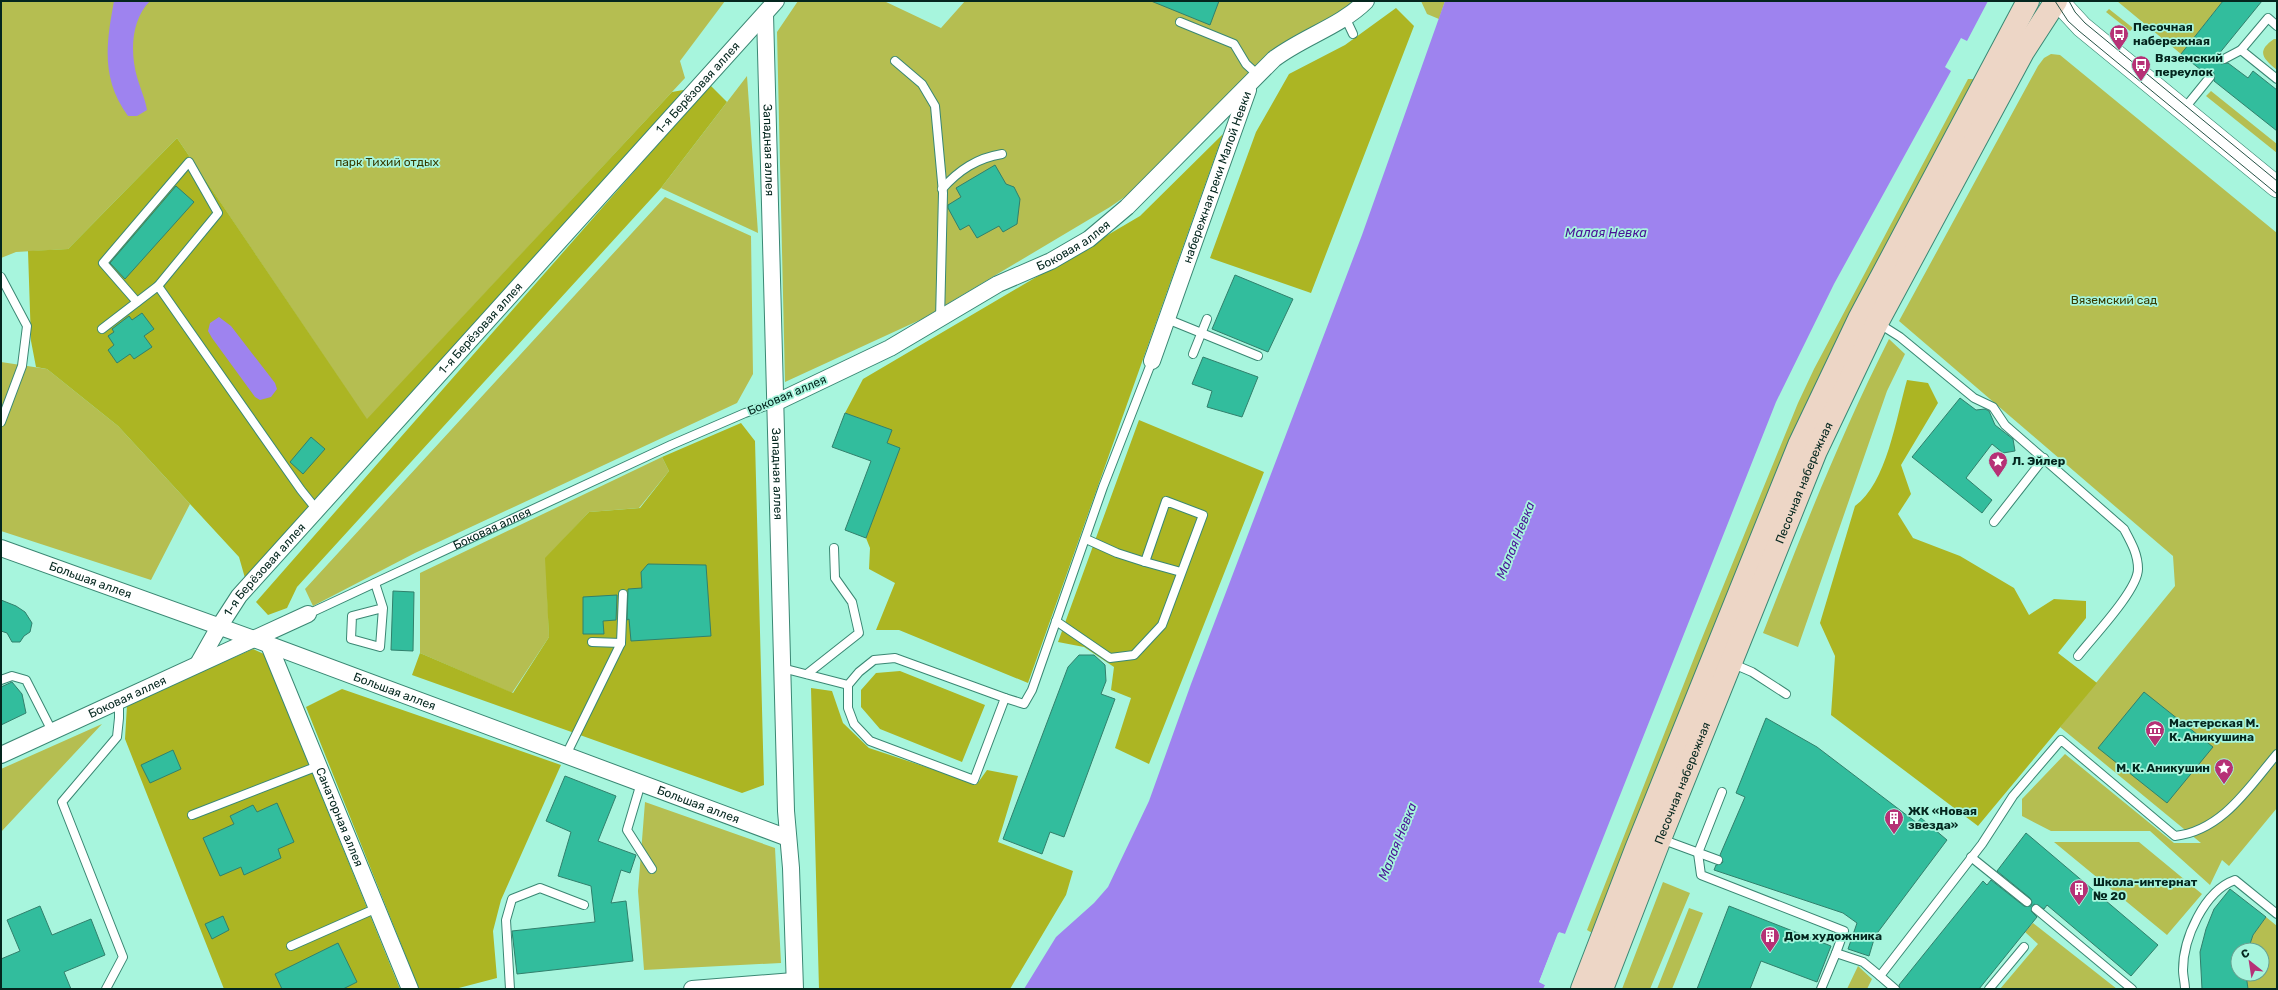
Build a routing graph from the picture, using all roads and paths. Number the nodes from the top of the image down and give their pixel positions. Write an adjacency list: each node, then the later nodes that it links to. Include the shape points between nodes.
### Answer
1 (776, 1): 5 (street, 1-я Берёзовая аллея)
2 (1366, 1): 6 (street, набережная реки Малой Невки)
3 (2028, 1): 91 (main road, Песочная набережная, via 1859,319 1799,445)
4 (2057, 1): 16 (street, via 2082,27); 26 (main road, Песочная набережная, via 2023,52)
5 (765, 14): 32 (street, Западная аллея); 35 (street, 1-я Берёзовая аллея)
6 (1345, 17): 9 (lane); 15 (street, набережная реки Малой Невки, via 1290,47 1274,59)
7 (1180, 22): 15 (lane, via 1234,44)
8 (2277, 26): 10 (lane, via 2268,18)
9 (1353, 34)
10 (2241, 50): 11 (lane); 14 (lane)
11 (2224, 59)
12 (895, 61): 19 (lane, via 922,84 935,106)
13 (2210, 77): 16 (lane)
14 (2277, 79)
15 (1254, 81): 23 (street, набережная реки Малой Невки); 25 (street, Боковая аллея, via 1127,207 1089,239 1051,261 998,284)
16 (2183, 110): 18 (street)
17 (1002, 154): 19 (lane, via 976,161)
18 (2277, 187)
19 (942, 189): 25 (lane)
20 (1, 277): 33 (lane, via 27,326 22,366)
21 (158, 286): 22 (lane); 22 (lane, via 218,213 189,162 103,263); 35 (lane)
22 (137, 302): 27 (lane)
23 (1167, 319): 28 (lane); 31 (street, набережная реки Малой Невки)
24 (1207, 319): 28 (lane)
25 (940, 320): 32 (street, Боковая аллея, via 890,348)
26 (1877, 323): 34 (lane, via 1900,337 1974,398 1993,407 2005,425); 54 (main road, Песочная набережная, via 1816,451)
27 (102, 329)
28 (1201, 333): 29 (lane); 30 (lane)
29 (1194, 354)
30 (1258, 356)
31 (1152, 360): 37 (lane, via 1103,487)
32 (775, 403): 42 (lane, Боковая аллея, via 671,445); 56 (street, Западная аллея)
33 (1, 422)
34 (2044, 458): 36 (lane); 53 (lane, via 2124,529 2135,549 2138,571 2130,592)
35 (317, 510): 47 (street, 1-я Берёзовая аллея, via 240,596)
36 (1994, 522)
37 (1086, 539): 40 (lane, via 1117,554); 46 (lane)
38 (1, 548): 47 (street, Большая аллея)
39 (834, 548): 57 (lane, via 835,578 852,602 859,633)
40 (1144, 562): 41 (lane); 41 (lane, via 1166,501 1203,515)
41 (1181, 572): 46 (lane, via 1162,625 1134,655 1110,658)
42 (375, 583): 44 (lane); 45 (lane, Боковая аллея)
43 (623, 594): 51 (lane)
44 (383, 608): 44 (lane, via 380,647 351,639 352,616)
45 (308, 614): 48 (street, Боковая аллея)
46 (1056, 621): 61 (lane, via 1032,690 1024,704)
47 (219, 627): 49 (street, Большая аллея); 55 (street, 1-я Берёзовая аллея)
48 (276, 629): 49 (street, Боковая аллея); 52 (street)
49 (254, 639): 52 (street, Большая аллея); 55 (street, Боковая аллея)
50 (592, 642): 51 (lane)
51 (621, 643): 66 (lane)
52 (269, 645): 66 (street, Большая аллея); 67 (street, Санаторная аллея)
53 (2078, 656)
54 (1730, 663): 60 (lane, via 1758,676); 72 (main road, Песочная набережная)
55 (198, 664): 62 (street, Боковая аллея)
56 (782, 668): 57 (lane); 71 (street, Западная аллея)
57 (807, 674): 59 (lane)
58 (1, 680): 63 (lane, via 12,676 26,680)
59 (848, 685): 61 (lane, via 874,660 895,658); 61 (lane, via 848,708 854,724 870,741 974,780)
60 (1786, 694)
61 (1005, 698)
62 (119, 700): 63 (street, Боковая аллея); 87 (lane, via 117,737 62,802 123,957)
63 (52, 731): 65 (street, Боковая аллея)
64 (2277, 754): 74 (lane, via 2229,811 2209,825 2188,834 2175,836 2061,740 2013,796 2010,804)
65 (1, 755)
66 (566, 755): 68 (street, Большая аллея)
67 (318, 766): 70 (lane); 79 (street, Санаторная аллея)
68 (641, 783): 71 (street, Большая аллея); 76 (lane, via 627,830)
69 (1722, 792): 73 (lane)
70 (192, 815)
71 (788, 838): 86 (street)
72 (1660, 839): 73 (lane); 92 (main road, Песочная набережная)
73 (1698, 853): 75 (lane); 84 (lane, via 1701,875 1844,931)
74 (1971, 857): 77 (lane); 85 (lane)
75 (1718, 860)
76 (652, 869)
77 (2027, 902)
78 (584, 904): 89 (lane, via 540,888 512,899 506,920)
79 (377, 908): 82 (lane); 88 (street, Санаторная аллея)
80 (2036, 909): 96 (lane)
81 (2277, 914): 97 (lane, via 2235,880 2215,891 2191,931 2183,970)
82 (291, 946)
83 (2024, 947): 95 (lane)
84 (1836, 953): 85 (lane, via 1863,962); 93 (lane)
85 (1880, 976): 94 (lane)
86 (794, 985): 90 (street)
87 (106, 989)
88 (410, 989)
89 (510, 989)
90 (692, 989)
91 (1582, 989)
92 (1602, 989)
93 (1821, 989)
94 (1895, 989)
95 (1989, 989)
96 (2132, 989)
97 (2185, 989)

